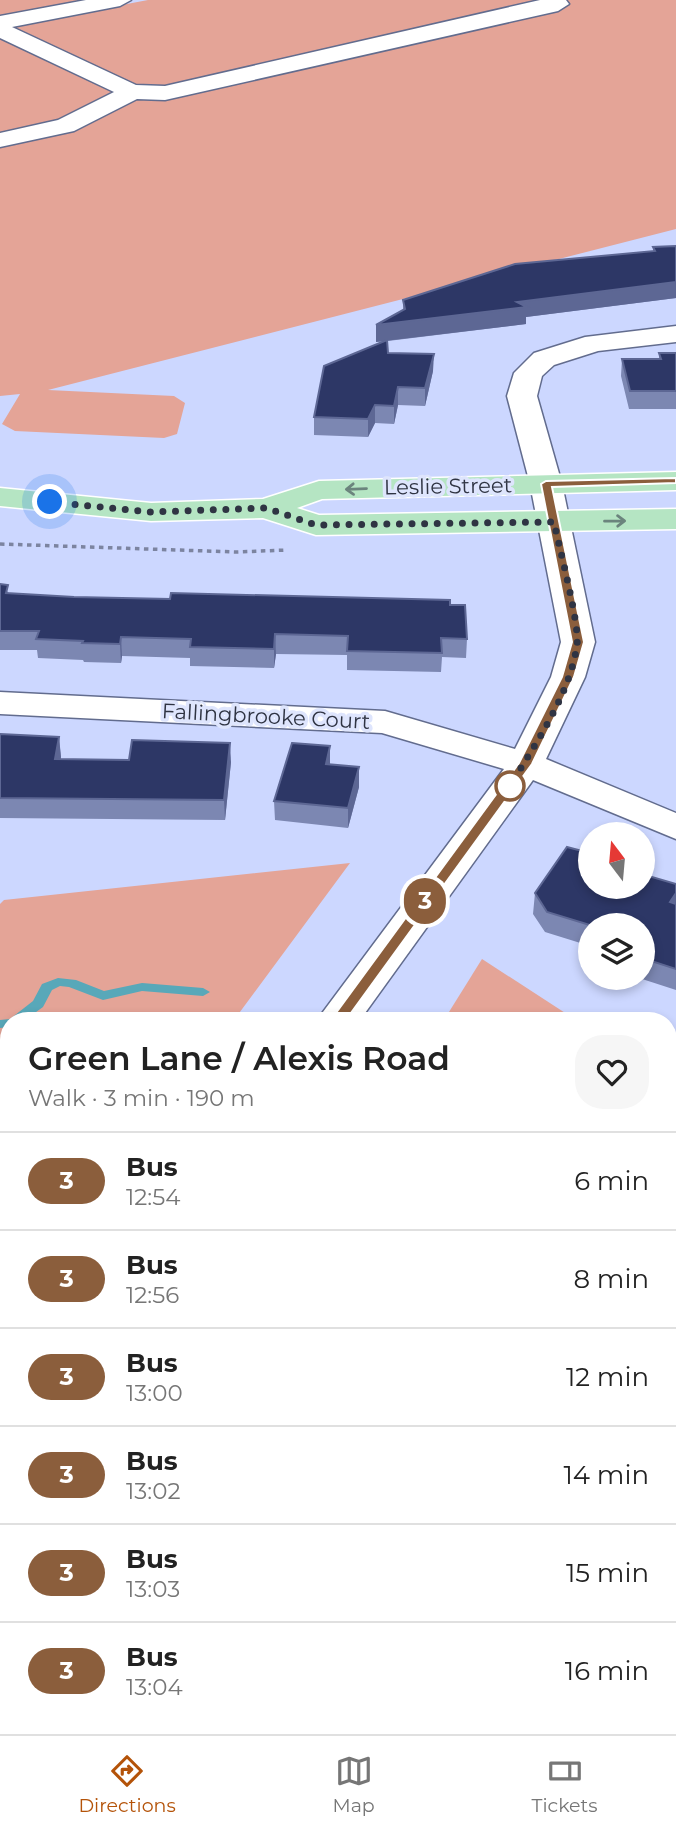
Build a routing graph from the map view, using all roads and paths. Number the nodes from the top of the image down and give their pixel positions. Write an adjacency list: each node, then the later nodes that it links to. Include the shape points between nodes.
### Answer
1 (120, 0): 3 (street)
2 (551, 0): 5 (street, via 558,4 192,88)
3 (0, 23)
4 (0, 30): 5 (street)
5 (133, 92): 6 (street, via 65,125)
6 (0, 140)
7 (676, 334): 9 (street, via 595,343 544,359 528,373 522,396)
8 (676, 481): 9 (main road, Leslie Street)
9 (546, 484): 11 (main road, Leslie Street, one-way to 11, via 319,490); 13 (street)
10 (0, 497): 11 (main road, Leslie Street, via 151,512)
11 (266, 508): 13 (main road, Leslie Street, via 316,525)
12 (676, 519): 13 (main road, Leslie Street, one-way to 12)
13 (554, 522): 17 (street, via 578,642 568,677)
14 (0, 544): 15 (path)
15 (289, 550)
16 (0, 703): 17 (street, Fallingbrooke Court, via 385,722)
17 (526, 764): 18 (street, Fallingbrooke Court); 19 (street)
18 (676, 828)
19 (344, 1012)

